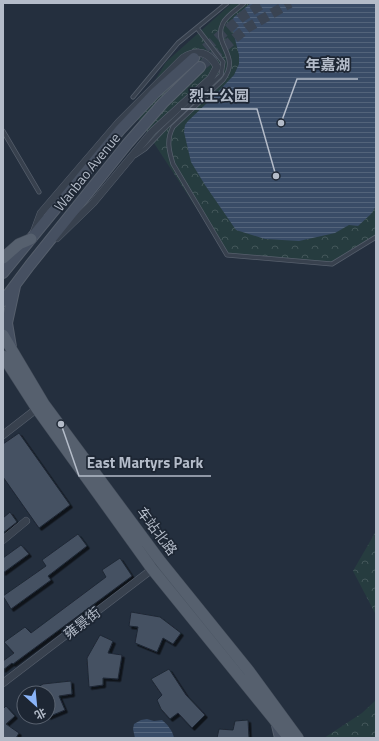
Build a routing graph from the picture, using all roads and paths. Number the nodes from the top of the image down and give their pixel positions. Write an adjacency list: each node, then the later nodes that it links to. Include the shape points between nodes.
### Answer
1 (226, 3): 3 (lane)
2 (244, 3): 10 (lane, via 227,18 221,30 230,63 228,73 169,133 169,151 173,164 227,255 332,264)
3 (197, 28): 6 (lane, via 178,43); 8 (lane, via 223,62 221,75 145,149)
4 (194, 58): 11 (main road, Wanbao Avenue, via 155,93 120,130)
5 (200, 67): 13 (main road, Wanbao Avenue, via 163,103 128,143)
6 (133, 97)
7 (3, 131): 9 (lane)
8 (129, 159): 11 (street, via 152,132 211,78 217,67 207,55 198,52 190,53 183,58 119,122 41,213); 13 (street, via 93,203)
9 (39, 192)
10 (376, 237)
11 (32, 238): 12 (main road, via 19,244); 14 (main road, Wanbao Avenue)
12 (3, 258)
13 (30, 265): 15 (main road, Wanbao Avenue)
14 (3, 273)
15 (15, 284): 16 (main road, Wanbao Avenue); 18 (main road, via 7,323)
16 (3, 301)
17 (3, 335): 18 (main road, 车站北路)
18 (7, 354): 19 (main road, 车站北路); 20 (main road, 车站北路)
19 (7, 366): 20 (main road, 车站北路)
20 (40, 407): 21 (street); 24 (main road, 车站北路)
21 (3, 436)
22 (26, 521): 23 (street)
23 (3, 540)
24 (157, 566): 25 (street, 雍景街); 26 (main road, 车站北路); 29 (main road, 车站北路, via 250,671)
25 (3, 683)
26 (276, 721): 27 (main road); 28 (main road, 车站北路)
27 (280, 738)
28 (289, 738)
29 (298, 738)

